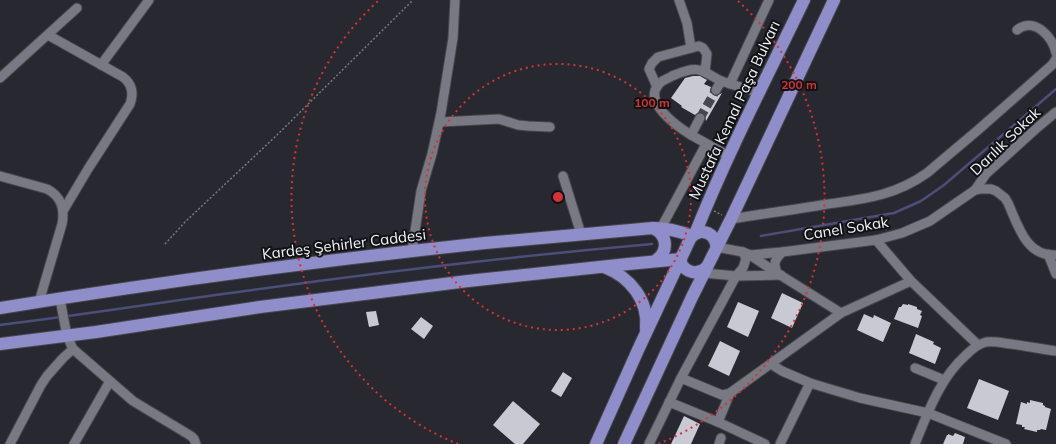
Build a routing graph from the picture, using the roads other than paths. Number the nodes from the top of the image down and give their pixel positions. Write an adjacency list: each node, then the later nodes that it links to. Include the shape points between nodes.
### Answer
1 (149, 0): 13 (street)
2 (455, 0): 22 (street, via 453,38)
3 (679, 0): 10 (street, via 687,23)
4 (769, 0): 16 (street)
5 (804, 0): 19 (main road, Mustafa Kemal Paşa Bulvarı)
6 (834, 0): 31 (main road)
7 (77, 8): 9 (street)
8 (1017, 30): 11 (street, via 1027,25 1040,29 1051,39)
9 (48, 34): 13 (street); 15 (street)
10 (691, 48): 14 (street, via 699,46 706,51); 17 (street, via 654,60 649,69)
11 (1056, 53)
12 (1056, 60): 31 (street, via 927,173 903,188 860,200)
13 (101, 65): 30 (street, via 129,83 132,90 130,104)
14 (705, 72): 16 (street); 17 (street, via 689,70 662,81)
15 (0, 78)
16 (725, 82): 18 (street); 19 (street)
17 (657, 87): 24 (street, via 655,96 663,114)
18 (716, 90)
19 (760, 93): 26 (main road, Mustafa Kemal Paşa Bulvarı)
20 (1056, 112): 29 (street, Darılık Sokak, via 986,174)
21 (700, 118): 24 (street)
22 (440, 122): 23 (street, via 499,119 523,125); 37 (street, via 421,192)
23 (550, 126)
24 (691, 135): 25 (street)
25 (706, 144): 26 (street); 32 (street)
26 (729, 156): 34 (main road, Mustafa Kemal Paşa Bulvarı)
27 (0, 176): 30 (street, via 52,191 58,197)
28 (563, 176): 33 (street)
29 (974, 190): 35 (street, Canel Sokak, via 930,221 902,233); 40 (street, via 985,189 1001,194 1027,242 1037,250)
30 (64, 211): 50 (street)
31 (731, 219): 36 (main road)
32 (657, 228): 33 (main road, Kardeş Şehirler Caddesi); 34 (main road, Kardeş Şehirler Caddesi); 42 (main road, via 665,244 664,252)
33 (581, 234): 37 (main road, Kardeş Şehirler Caddesi)
34 (694, 235): 36 (main road, via 703,232 710,234 715,240); 41 (main road)
35 (876, 240): 38 (street, Canel Sokak); 48 (street)
36 (716, 247): 39 (street, Canel Sokak); 44 (main road)
37 (412, 251): 49 (main road, Kardeş Şehirler Caddesi)
38 (782, 252): 39 (street, Canel Sokak); 45 (street, via 774,266)
39 (747, 253): 45 (street); 47 (street, via 743,268)
40 (1052, 255): 46 (street)
41 (681, 260): 42 (main road); 44 (main road, via 681,264 694,273); 53 (main road)
42 (655, 261): 43 (main road)
43 (603, 266): 53 (main road, via 618,273 636,290 645,311); 54 (main road, via 260,307)
44 (705, 270): 47 (street); 73 (main road)
45 (779, 274): 47 (street); 52 (street)
46 (1056, 274)
47 (736, 276): 61 (street)
48 (911, 281): 52 (street); 56 (street)
49 (60, 299): 50 (main road, Kardeş Şehirler Caddesi); 54 (street)
50 (39, 302): 51 (main road, Kardeş Şehirler Caddesi)
51 (0, 308)
52 (841, 313): 59 (street)
53 (646, 334): 72 (main road)
54 (67, 336): 55 (main road); 57 (street)
55 (0, 344)
56 (978, 345): 58 (street, via 993,342); 62 (street, via 959,361)
57 (73, 349): 63 (street); 69 (street, via 47,376)
58 (1056, 351)
59 (771, 364): 64 (street); 65 (street)
60 (915, 368): 62 (street)
61 (681, 378): 65 (street, via 722,395); 66 (street)
62 (944, 380): 67 (street)
63 (110, 381): 70 (street); 71 (street, via 133,401 192,436)
64 (810, 383): 67 (street, via 860,398); 76 (street)
65 (730, 394): 68 (street)
66 (669, 402): 68 (street); 74 (street)
67 (928, 413): 77 (street); 78 (street)
68 (718, 422): 75 (street)
69 (10, 444)
70 (74, 444)
71 (196, 444)
72 (596, 444)
73 (624, 444)
74 (649, 444)
75 (765, 444)
76 (780, 444)
77 (915, 444)
78 (1006, 444)

